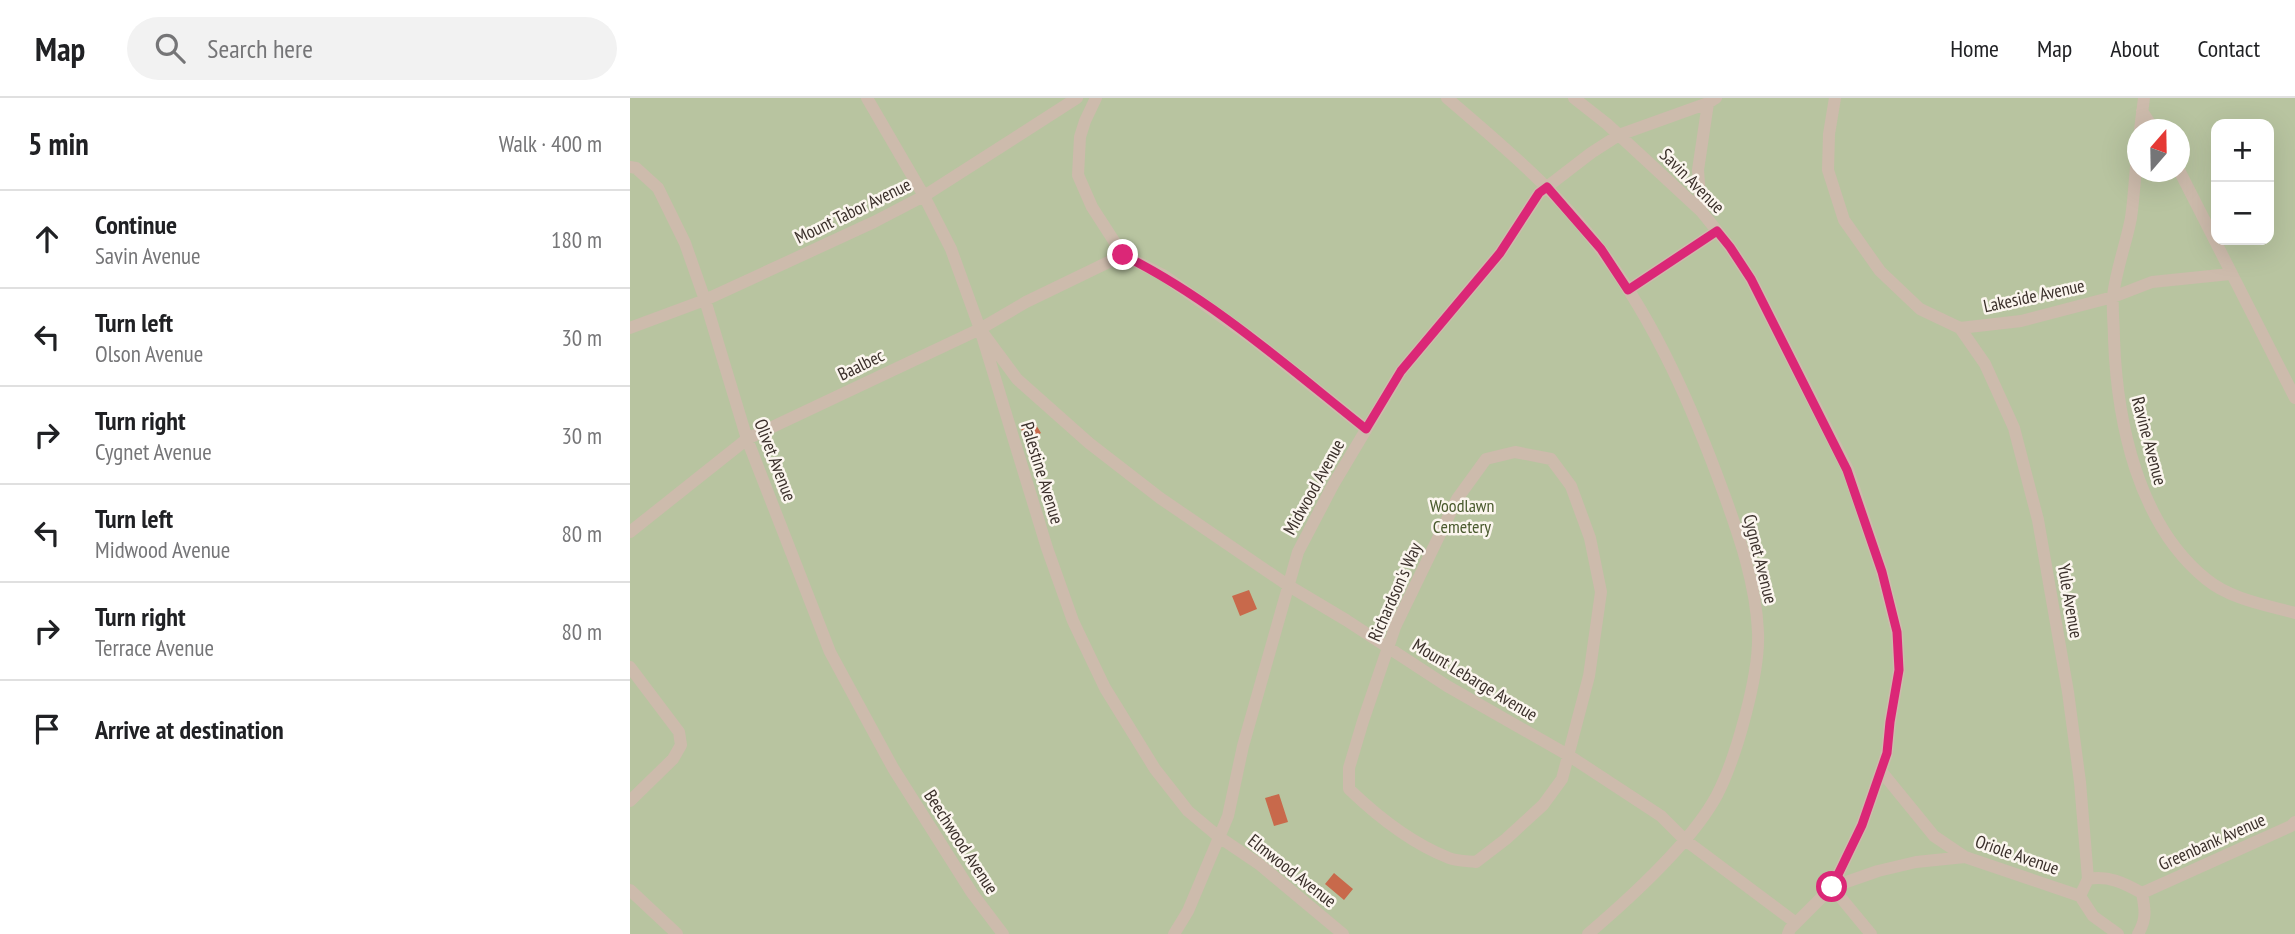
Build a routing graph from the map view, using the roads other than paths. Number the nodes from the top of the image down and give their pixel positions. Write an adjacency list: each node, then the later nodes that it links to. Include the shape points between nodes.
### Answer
1 (867, 98): 15 (lane, Palestine Avenue)
2 (1077, 98): 15 (lane, Mount Tabor Avenue)
3 (1096, 98): 18 (lane, via 1080,137 1079,174 1092,207)
4 (1447, 98): 14 (lane, Cygnet Avenue)
5 (1574, 98): 10 (lane, Savin Avenue)
6 (1835, 98): 24 (lane, via 1828,170 1844,220 1880,271 1920,309)
7 (2154, 98): 9 (lane)
8 (1712, 100): 10 (lane, Midwood Avenue); 16 (lane, via 1698,170)
9 (2143, 104)
10 (1619, 135): 14 (lane, Midwood Avenue); 16 (lane, Savin Avenue)
11 (630, 167): 22 (lane, Olivet Avenue, via 658,188 685,243)
12 (2134, 182): 21 (lane, Ravine Avenue)
13 (2187, 182): 19 (lane)
14 (1547, 187): 20 (lane, Cygnet Avenue, via 1601,249); 27 (lane, Midwood Avenue, via 1500,253 1401,371)
15 (924, 196): 22 (lane, Mount Tabor Avenue); 25 (lane, Palestine Avenue, via 951,249)
16 (1701, 211): 17 (lane, Savin Avenue)
17 (1717, 231): 20 (lane); 36 (lane, Savin Avenue, via 1751,279 1843,462 1882,572 1897,632 1899,670)
18 (1123, 255): 25 (lane, Baalbec); 27 (lane, via 1163,275 1253,339)
19 (2231, 274): 21 (lane, Lakeside Avenue, via 2152,282); 26 (lane)
20 (1628, 290): 40 (lane, Cygnet Avenue, via 1670,364 1707,449 1751,582 1758,634 1752,685 1734,751 1716,796)
21 (2113, 297): 24 (lane, Lakeside Avenue, via 2021,321); 31 (lane, Ravine Avenue, via 2122,422 2149,507 2184,559 2207,580 2233,594)
22 (705, 300): 23 (lane, Mount Tabor Avenue); 28 (lane, Olivet Avenue)
23 (630, 328)
24 (1960, 328): 42 (lane, Yule Avenue, via 1985,365 2014,428 2038,520 2068,692)
25 (980, 329): 28 (lane, Baalbec); 30 (lane, Mount Lebarge Avenue, via 1017,379 1089,443); 39 (lane, Palestine Avenue, via 1073,621 1105,688 1155,769 1188,811)
26 (2295, 398)
27 (1366, 429): 30 (lane, Midwood Avenue, via 1298,552)
28 (747, 439): 29 (lane, Baalbec); 35 (lane, Olivet Avenue, via 830,652)
29 (630, 532)
30 (1289, 586): 32 (lane, Mount Lebarge Avenue); 39 (lane, Midwood Avenue)
31 (2295, 613)
32 (1388, 648): 34 (lane, Mount Lebarge Avenue); 34 (lane, Richardson's Way, via 1349,768 1349,789 1373,812 1419,842 1451,859 1476,862 1543,805 1562,779); 34 (lane, Richardson's Way, via 1457,499 1486,459 1515,452 1551,459 1576,499 1601,592 1590,676)
33 (630, 667): 37 (lane, via 679,732 681,745 673,760)
34 (1568, 755): 40 (lane, Mount Lebarge Avenue, via 1661,816)
35 (892, 768): 49 (lane, Beechwood Avenue, via 972,894)
36 (1881, 771): 41 (lane, Oriole Avenue, via 1934,836); 43 (lane, Savin Avenue, via 1862,825)
37 (630, 800)
38 (2294, 824): 45 (lane, Greenbank Avenue)
39 (1219, 838): 50 (lane, Midwood Avenue); 51 (lane, Elmwood Avenue, via 1259,864)
40 (1685, 840): 47 (lane, Mount Lebarge Avenue); 52 (lane, Cygnet Avenue)
41 (1965, 857): 43 (lane, via 1916,862); 46 (lane, Oriole Avenue)
42 (2088, 879): 45 (lane, via 2120,881); 46 (lane, Yule Avenue)
43 (1832, 887): 47 (lane, Savin Avenue); 53 (lane)
44 (630, 890): 48 (lane)
45 (2142, 893): 55 (lane, via 2146,911)
46 (2081, 895): 54 (lane, via 2093,916)
47 (1792, 929)
48 (677, 934)
49 (1003, 934)
50 (1174, 934)
51 (1343, 934)
52 (1588, 934)
53 (1871, 934)
54 (2118, 934)
55 (2138, 934)

